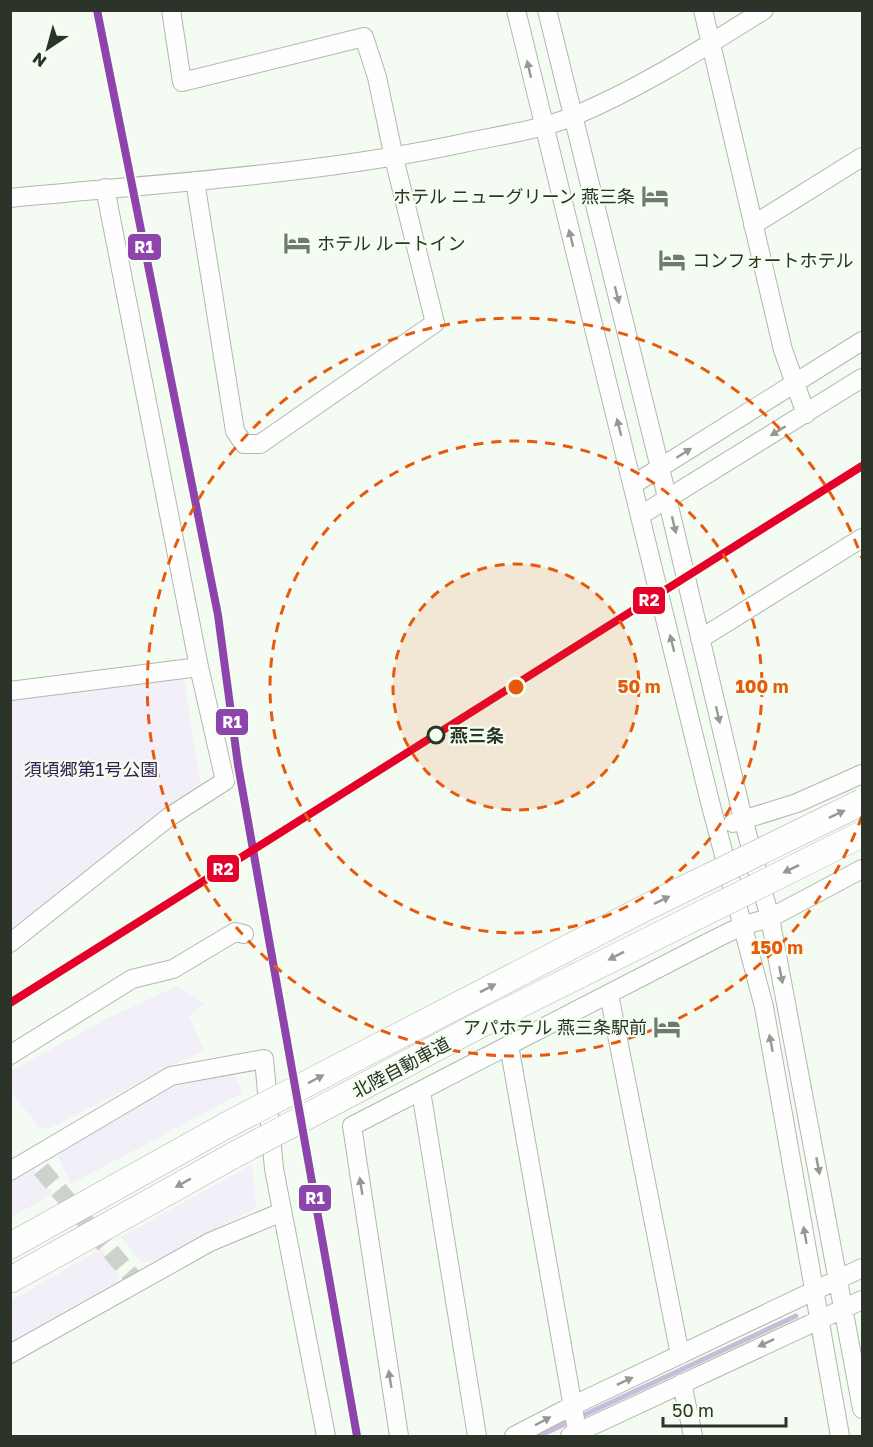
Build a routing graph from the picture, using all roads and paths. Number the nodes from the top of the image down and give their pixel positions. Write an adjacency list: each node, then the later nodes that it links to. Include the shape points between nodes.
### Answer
1 (171, 10): 9 (street, via 182,82 364,37)
2 (516, 10): 8 (street, one-way to 2)
3 (546, 10): 7 (street)
4 (703, 10): 6 (street)
5 (764, 10): 6 (street)
6 (711, 43): 7 (street, via 642,83); 14 (street)
7 (573, 116): 8 (street); 19 (street, one-way to 19)
8 (543, 126): 9 (street); 20 (street, one-way to 8)
9 (394, 158): 11 (street); 11 (street, via 435,323 260,444 244,444 235,431)
10 (862, 158): 14 (street)
11 (195, 181): 12 (street)
12 (105, 188): 13 (street); 25 (street)
13 (13, 198)
14 (753, 225): 17 (street)
15 (862, 341): 17 (street)
16 (862, 378): 18 (street)
17 (794, 384): 18 (street); 19 (street, one-way to 17)
18 (806, 414): 21 (street, one-way to 21)
19 (660, 468): 20 (street); 21 (street)
20 (634, 484): 22 (street)
21 (668, 499): 22 (street); 24 (street, one-way to 24)
22 (641, 515): 30 (street, one-way to 22)
23 (862, 538): 24 (street)
24 (700, 639): 29 (street, one-way to 29)
25 (199, 667): 26 (street); 36 (street, via 225,781 168,817)
26 (10, 691)
27 (862, 774): 29 (street, via 797,804)
28 (862, 802): 41 (highway, 北陸自動車道, one-way to 28, bridge, via 634,914)
29 (743, 819): 30 (street); 33 (street)
30 (717, 830): 34 (street)
31 (862, 834): 47 (highway, 北陸自動車道, one-way to 47, bridge, via 519,1005 234,1155)
32 (862, 869): 33 (street)
33 (770, 918): 34 (street); 48 (street, one-way to 48)
34 (744, 925): 37 (street); 49 (street, one-way to 34, via 777,1075)
35 (244, 934): 39 (street, via 235,932 173,969 132,979)
36 (10, 942)
37 (609, 994): 38 (street); 54 (street)
38 (509, 1045): 40 (street); 57 (street)
39 (10, 1055)
40 (421, 1091): 59 (street, one-way to 40, via 352,1126); 60 (street)
41 (227, 1125): 44 (highway, via 149,1160); 45 (highway, 北陸自動車道)
42 (10, 1171): 43 (street, via 37,1164 171,1076 264,1059)
43 (282, 1212): 53 (street, via 210,1242 135,1281); 58 (street)
44 (10, 1237)
45 (10, 1246)
46 (862, 1268): 48 (street)
47 (10, 1280)
48 (840, 1280): 49 (street); 51 (street)
49 (815, 1293): 52 (street); 54 (street)
50 (862, 1300): 51 (street)
51 (846, 1308): 52 (street); 56 (street)
52 (820, 1319): 55 (street, one-way to 55); 63 (street)
53 (10, 1354)
54 (680, 1355): 57 (street, one-way to 54)
55 (682, 1383): 57 (street); 62 (street)
56 (862, 1409)
57 (575, 1425): 61 (street, one-way to 57)
58 (326, 1437)
59 (399, 1437)
60 (477, 1437)
61 (514, 1437)
62 (693, 1437)
63 (840, 1437)

